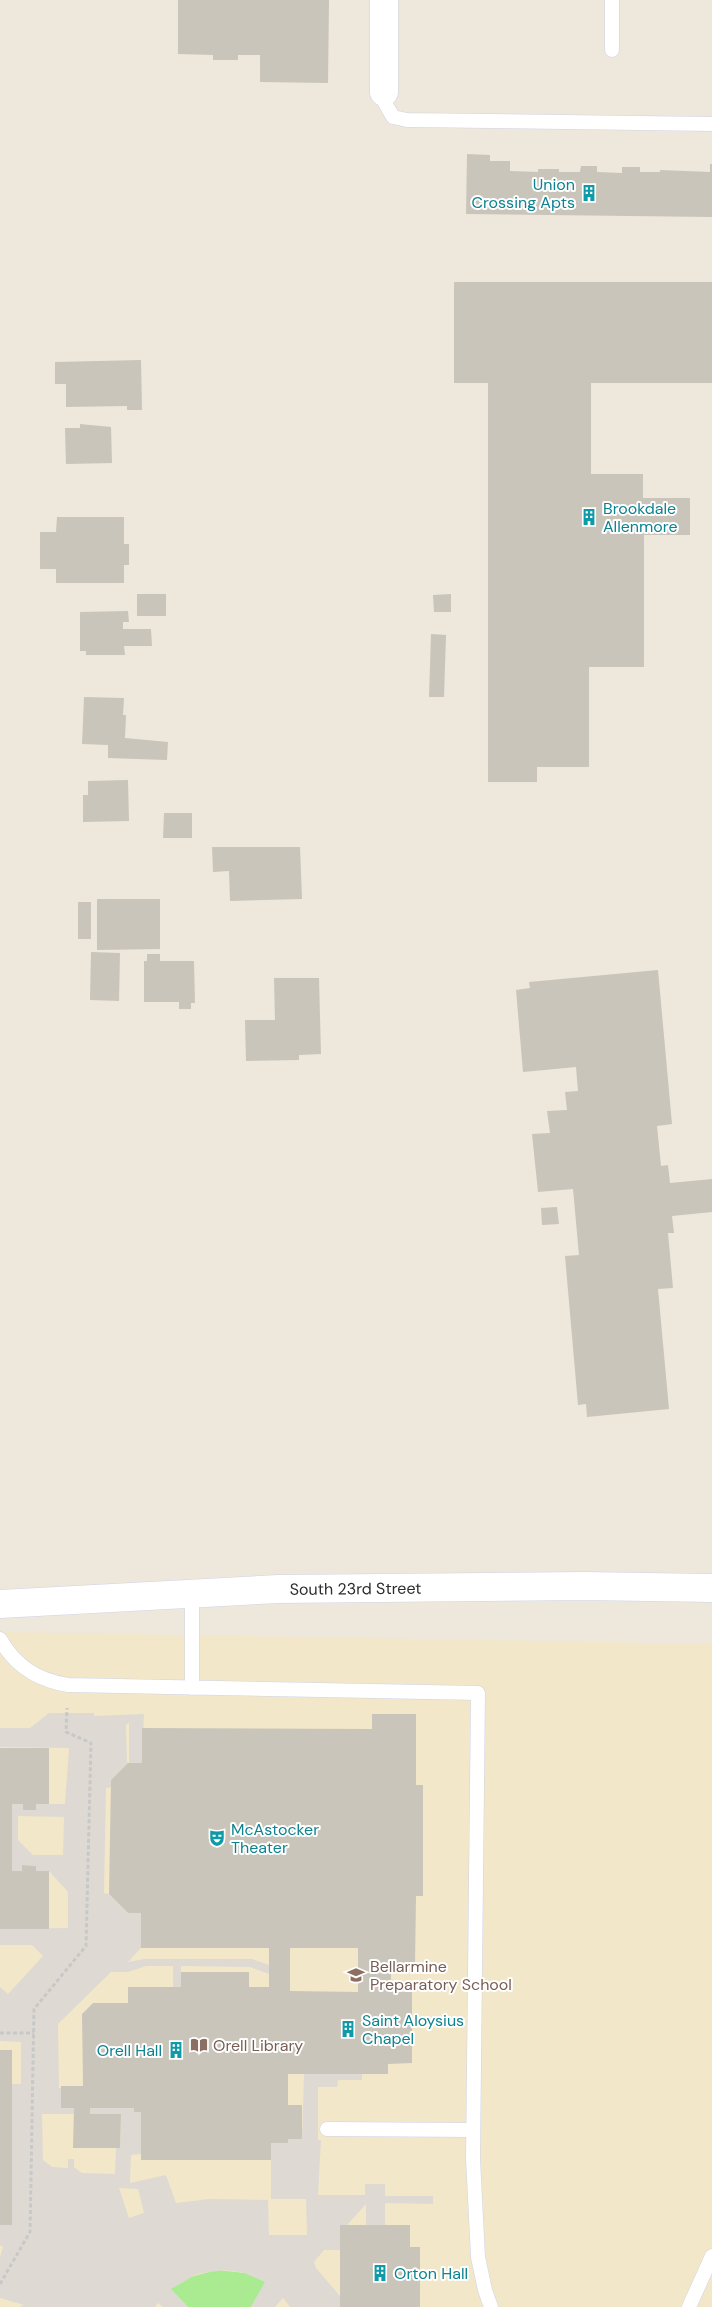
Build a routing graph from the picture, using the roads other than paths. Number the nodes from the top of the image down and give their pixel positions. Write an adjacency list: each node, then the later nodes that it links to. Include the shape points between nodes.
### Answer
1 (384, 0): 4 (street)
2 (612, 0): 3 (lane)
3 (612, 50)
4 (384, 92): 5 (lane, via 392,117 408,120)
5 (712, 124)
6 (712, 1588): 7 (street, South 23rd Street, via 576,1586)
7 (192, 1593): 8 (street, South 23rd Street); 10 (lane)
8 (0, 1604)
9 (0, 1639): 10 (lane, via 6,1650 29,1673 49,1682)
10 (192, 1688): 12 (lane, via 478,1693)
11 (326, 2129): 12 (lane)
12 (473, 2130): 14 (lane, via 478,2257)
13 (712, 2256): 15 (lane)
14 (491, 2307)
15 (688, 2307)

